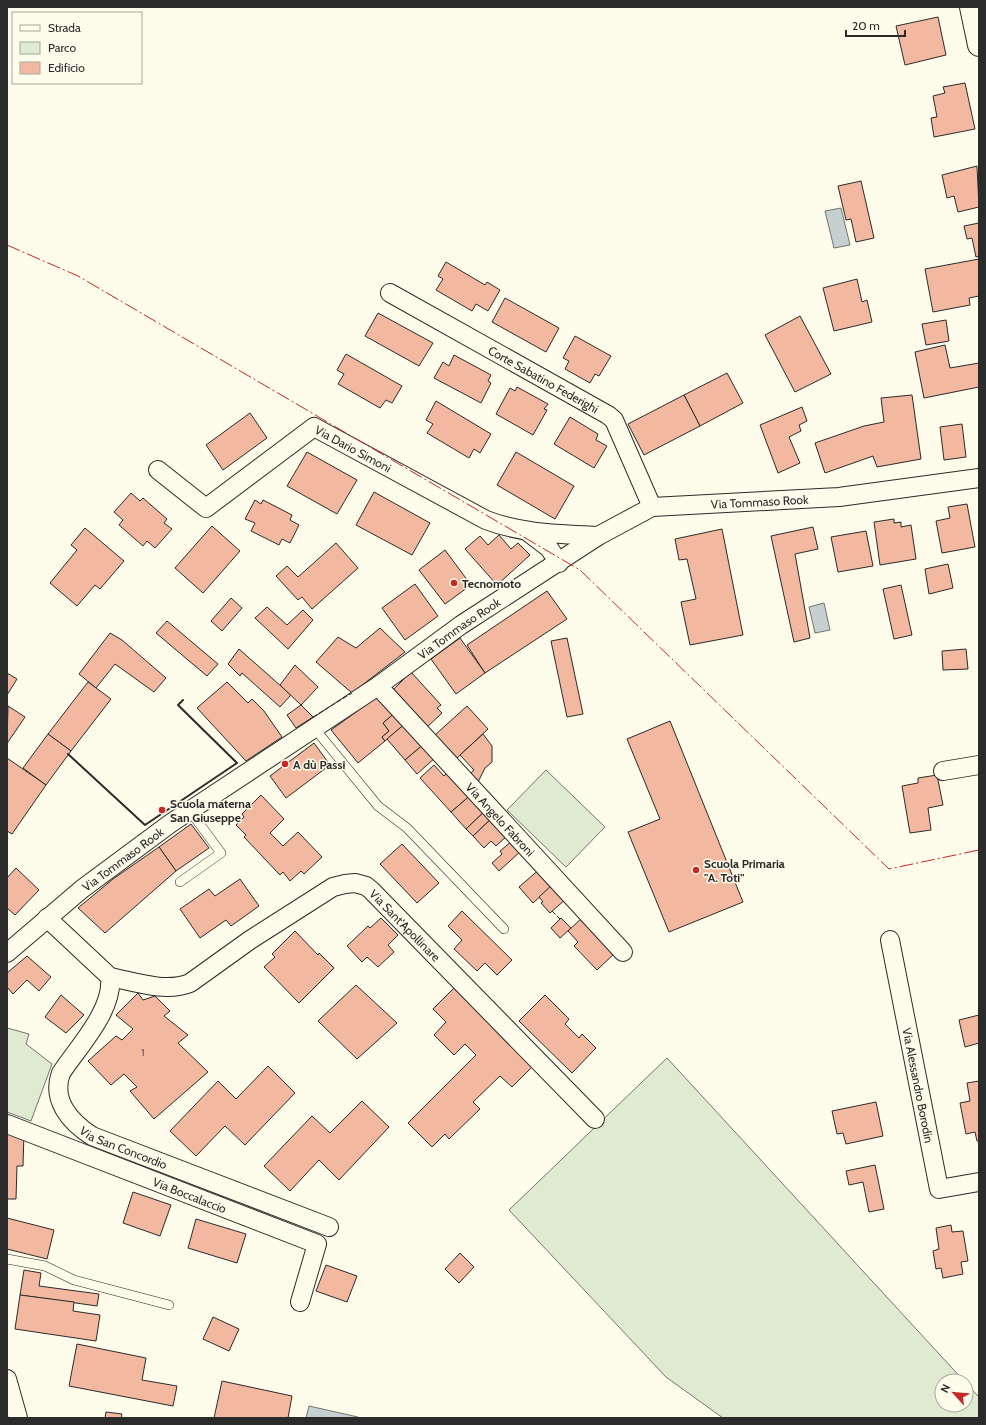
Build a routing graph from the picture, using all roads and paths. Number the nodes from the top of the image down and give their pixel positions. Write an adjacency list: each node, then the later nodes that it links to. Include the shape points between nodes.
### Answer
1 (971, 7): 2 (street)
2 (979, 45)
3 (390, 293): 6 (street, Corte Sabatino Federighi, via 608,415 614,420)
4 (158, 470): 7 (street, Via Dario Simoni, via 206,508 314,427 486,520 509,529)
5 (979, 478): 6 (street, Via Tommaso Rook, via 839,497)
6 (652, 507): 8 (street, Via Tommaso Rook)
7 (528, 532): 8 (street, Via Dario Simoni); 9 (street, Via Dario Simoni, via 548,548)
8 (598, 536): 9 (street, Via Tommaso Rook)
9 (559, 563): 10 (street, Via Tommaso Rook, via 461,624)
10 (378, 686): 11 (street, Via Tommaso Rook); 19 (street, Via Angelo Fabroni)
11 (315, 729): 14 (street, Via Tommaso Rook); 17 (lane, via 378,806 406,828)
12 (979, 765): 13 (street)
13 (943, 771)
14 (190, 811): 15 (lane, via 220,853); 16 (street, Via Tommaso Rook, via 93,880)
15 (180, 882)
16 (47, 918): 20 (street, Via Tommaso Rook); 21 (street)
17 (504, 929)
18 (890, 940): 24 (street, Via Alessandro Borodin, via 939,1190)
19 (622, 952)
20 (7, 953)
21 (110, 977): 22 (street, Via Sant'Apollinare, via 168,988 181,987 326,891 345,884 360,884 371,890); 25 (street, Via San Concordio, via 109,996 104,1011 58,1081 59,1098 68,1116 92,1136)
22 (595, 1119)
23 (7, 1124): 27 (street, Via Boccalaccio, via 317,1244)
24 (979, 1182)
25 (329, 1227)
26 (7, 1259): 28 (lane, via 45,1266 74,1280)
27 (300, 1302)
28 (169, 1305)
29 (7, 1379): 30 (street)
30 (18, 1418)

